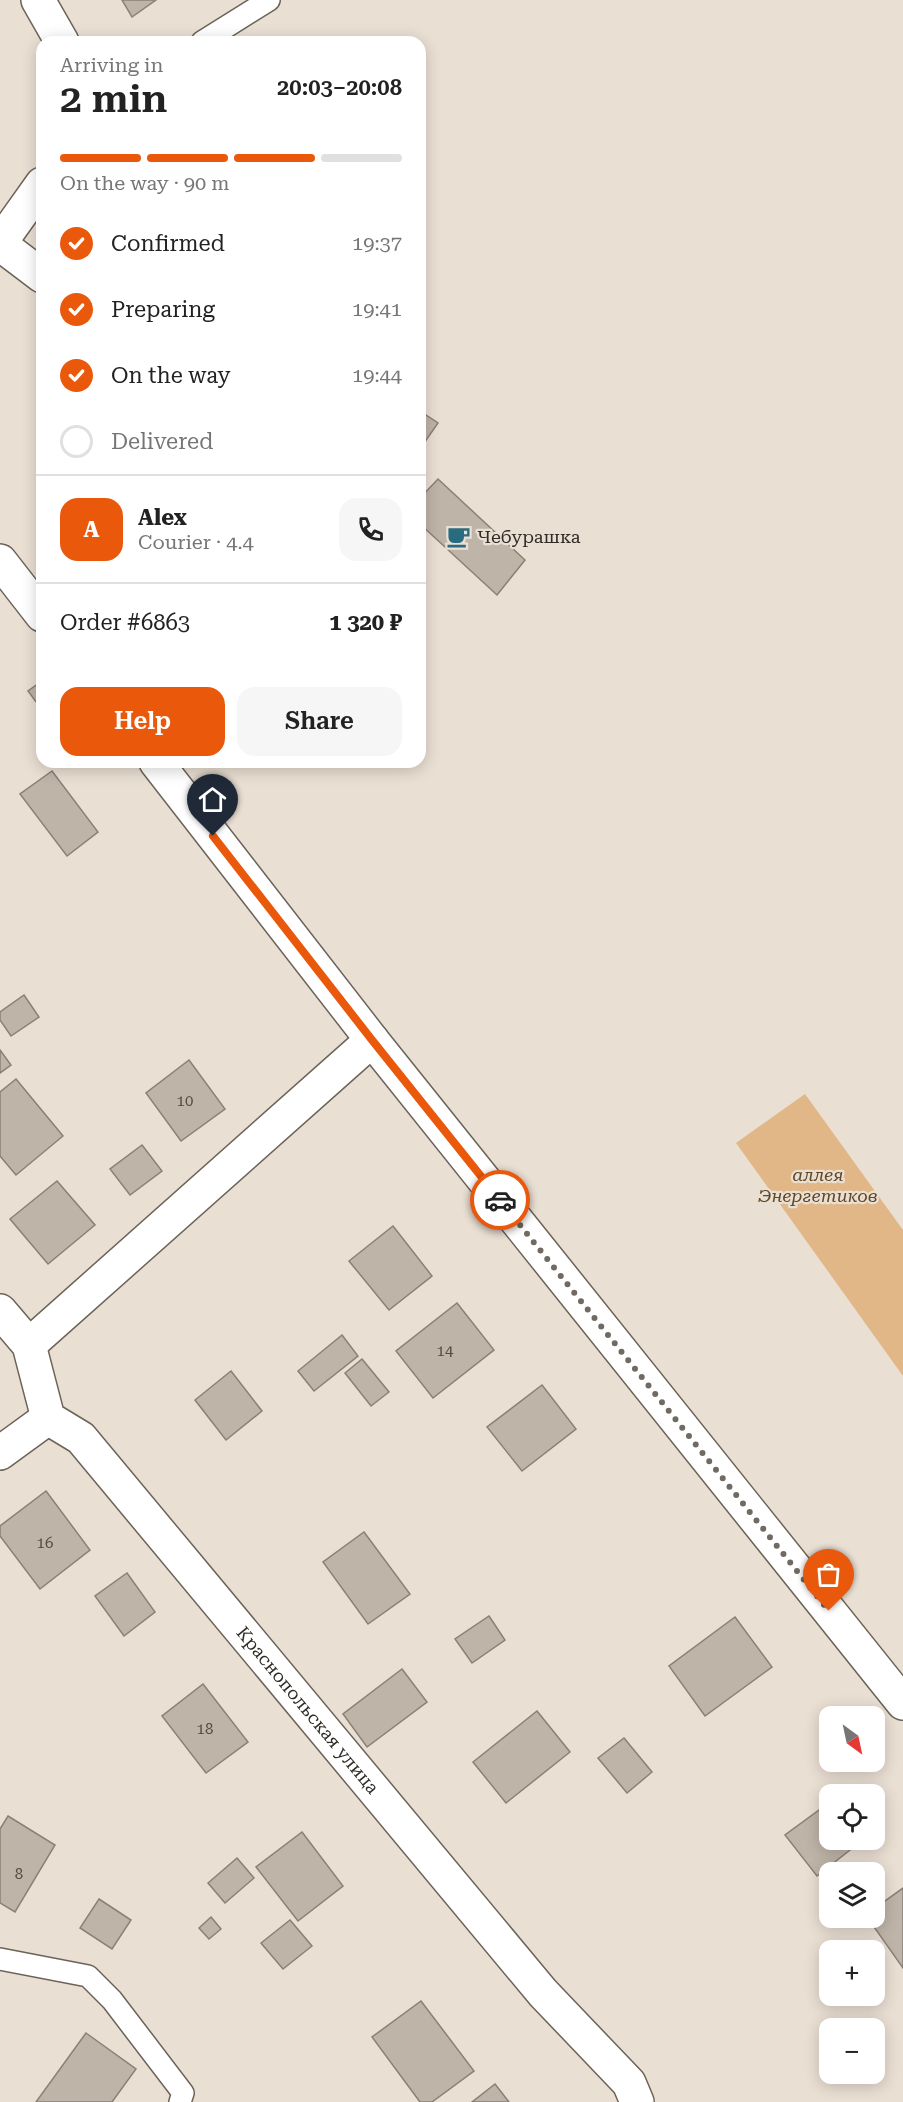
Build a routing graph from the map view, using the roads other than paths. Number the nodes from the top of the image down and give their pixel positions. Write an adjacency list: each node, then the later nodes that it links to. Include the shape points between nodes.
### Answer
1 (38, 0): 3 (street)
2 (270, 0): 4 (lane)
3 (59, 36)
4 (212, 36)
5 (36, 193): 6 (street)
6 (0, 244): 7 (street)
7 (36, 271)
8 (0, 561): 9 (street)
9 (36, 607)
10 (161, 768): 11 (street)
11 (372, 1040): 13 (street); 16 (street)
12 (0, 1311): 13 (street)
13 (29, 1345): 14 (street)
14 (48, 1418): 15 (street); 19 (street, Краснопольская улица, via 81,1438 543,1993 629,2082)
15 (0, 1453)
16 (903, 1703)
17 (0, 1959): 18 (lane, via 88,1976 112,2000 183,2093)
18 (180, 2102)
19 (637, 2102)

